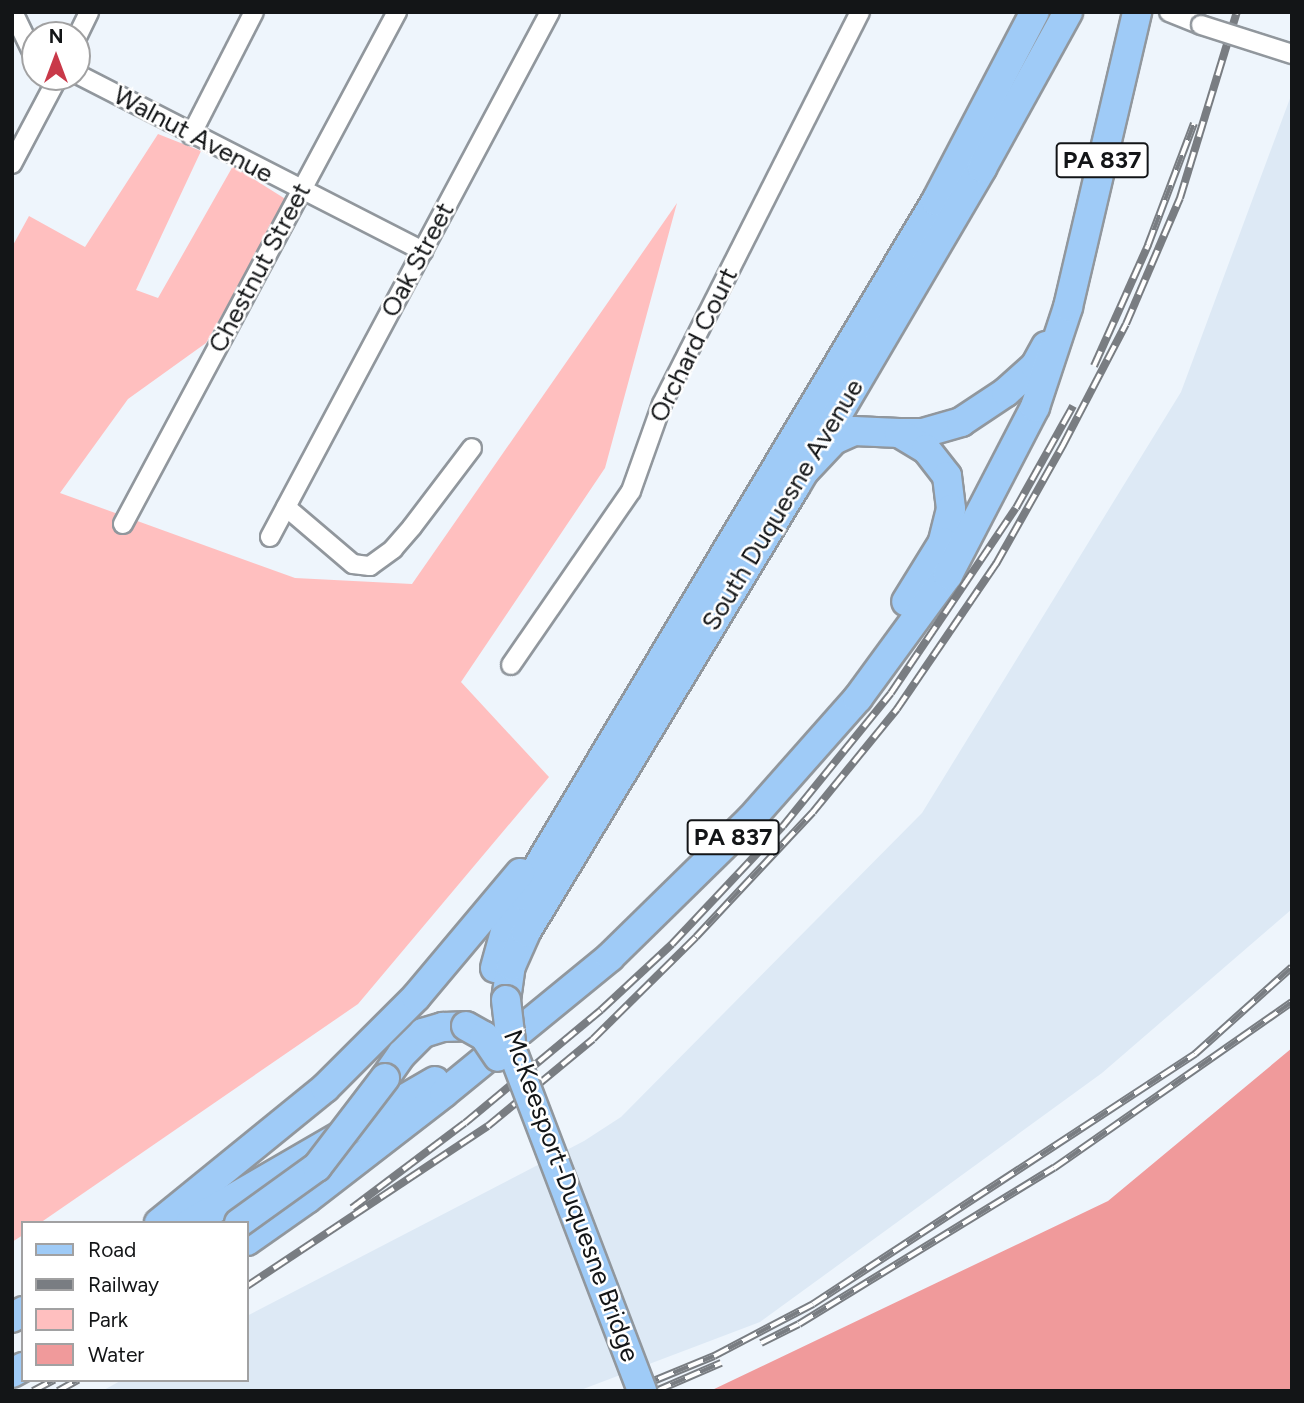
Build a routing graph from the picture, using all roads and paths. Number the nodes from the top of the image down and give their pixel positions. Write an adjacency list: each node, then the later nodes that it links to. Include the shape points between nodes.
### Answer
1 (13, 12): 10 (street)
2 (254, 12): 14 (street)
3 (397, 12): 16 (street, Chestnut Street)
4 (550, 12): 17 (street, Oak Street)
5 (860, 12): 25 (street, Orchard Court, via 662,404 631,491)
6 (1035, 12): 26 (main road, South Duquesne Avenue, via 936,201)
7 (1069, 12): 21 (main road, South Duquesne Avenue)
8 (1137, 12): 18 (main road, PA 837)
9 (1169, 12): 11 (street, bridge)
10 (17, 34)
11 (1292, 54)
12 (91, 81): 14 (street, Walnut Avenue)
13 (51, 91): 15 (street)
14 (191, 135): 16 (street, Walnut Avenue)
15 (12, 164)
16 (301, 191): 17 (street, Walnut Avenue); 23 (street, Chestnut Street)
17 (422, 251): 22 (street, Oak Street)
18 (1068, 307): 19 (main road, via 1035,366 1006,392 961,422 923,433); 32 (main road, PA 837, via 1035,407 948,575 858,698 750,820 610,957 444,1093)
19 (899, 433): 21 (main road, via 854,431 834,440); 30 (main road, via 926,449 947,476 951,509 943,541 920,583 852,679 778,766 610,936 434,1082)
20 (472, 448): 22 (street, via 405,534 370,566 353,564)
21 (803, 473): 27 (main road, South Duquesne Avenue, via 526,932)
22 (286, 507): 24 (street, Oak Street)
23 (123, 524)
24 (270, 537)
25 (511, 666)
26 (562, 822): 27 (main road, McKeesport-Duquesne Bridge, via 506,928 495,967); 29 (main road, via 416,997 325,1088)
27 (498, 1003): 28 (main road, McKeesport-Duquesne Bridge); 34 (main road, McKeesport-Duquesne Bridge, bridge)
28 (498, 1057): 31 (main road, bridge, via 484,1036 466,1026 423,1033 317,1167); 33 (main road, McKeesport-Duquesne Bridge)
29 (161, 1221)
30 (193, 1221)
31 (242, 1221)
32 (248, 1240)
33 (625, 1391)
34 (642, 1391)

